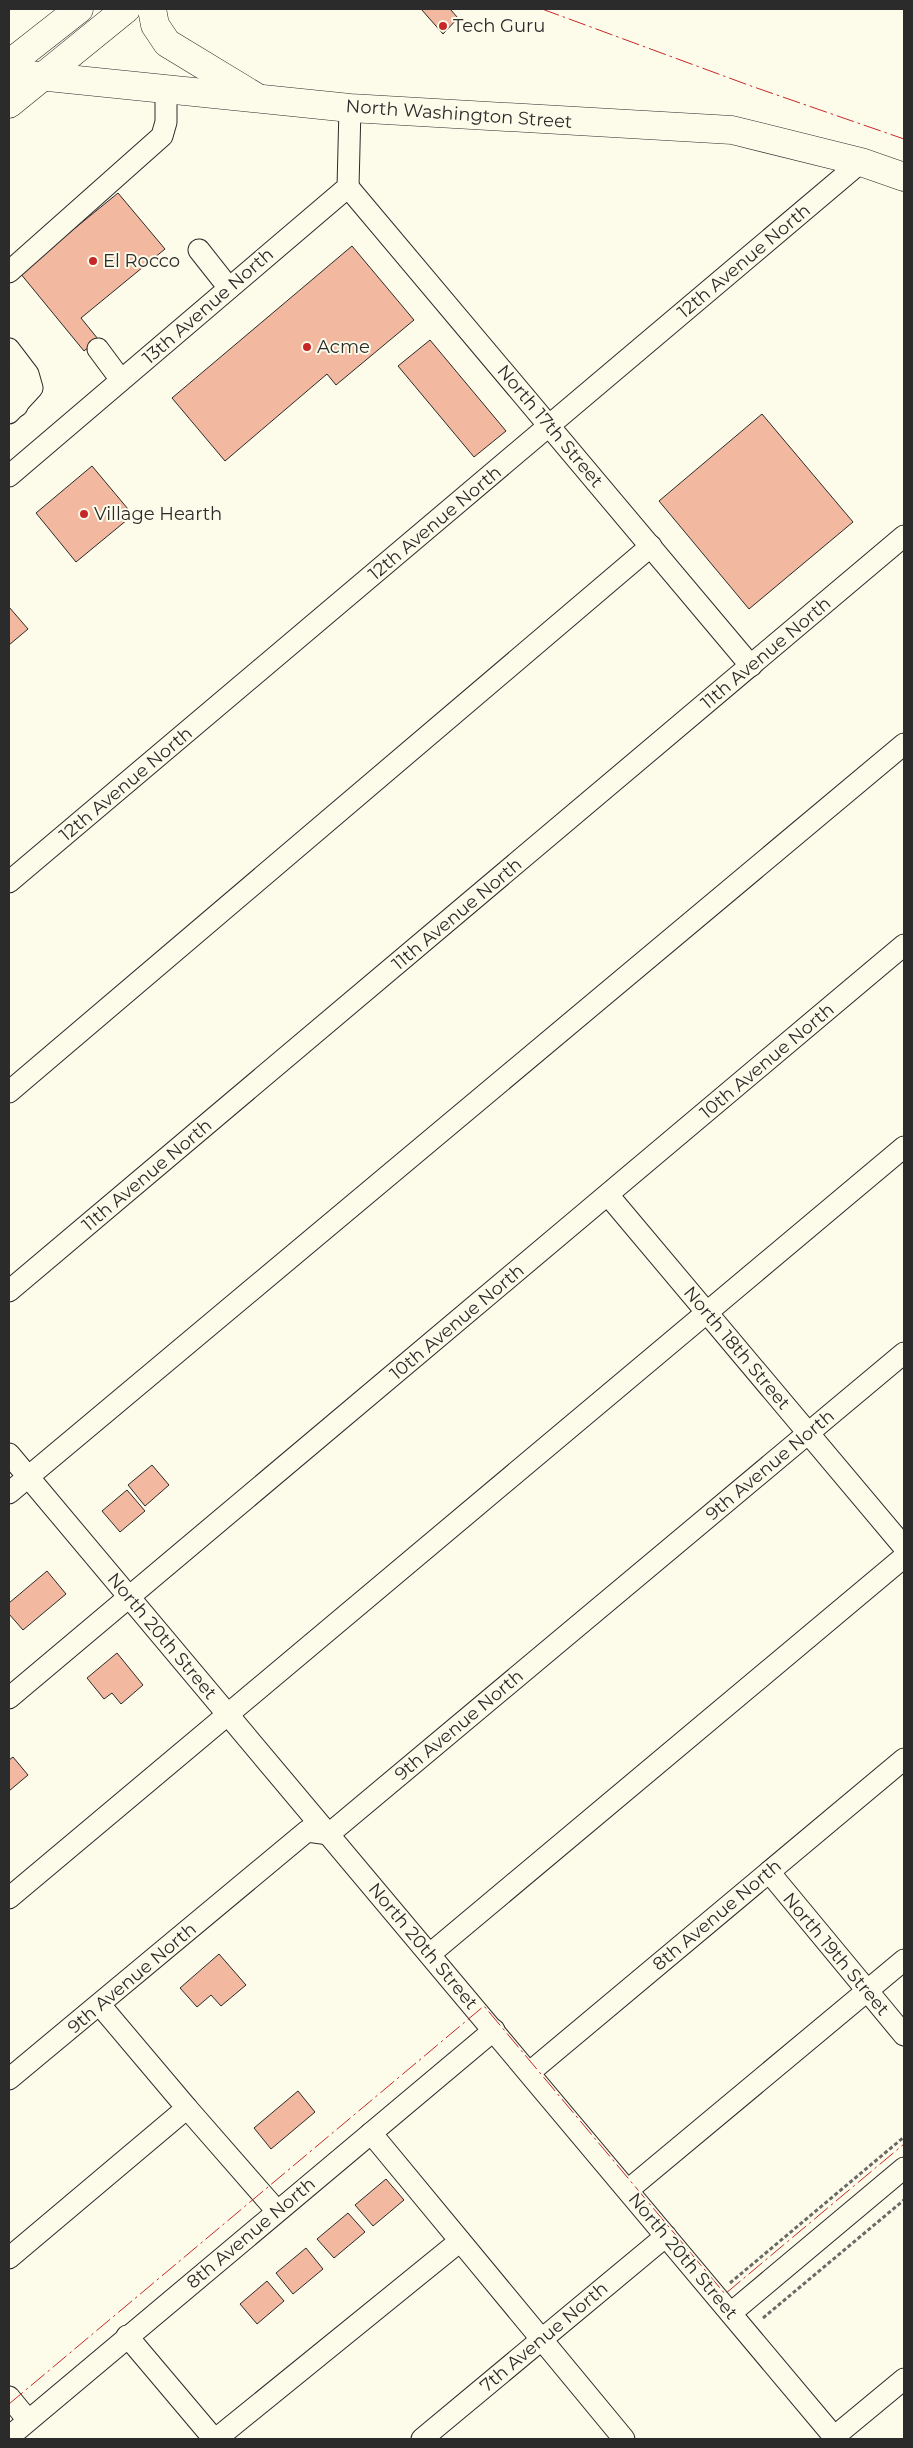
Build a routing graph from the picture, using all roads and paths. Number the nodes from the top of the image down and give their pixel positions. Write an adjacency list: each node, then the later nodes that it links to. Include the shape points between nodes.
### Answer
1 (79, 9): 4 (main road)
2 (126, 9): 6 (main road)
3 (152, 9): 8 (main road, via 154,25 167,43)
4 (9, 64)
5 (9, 73): 6 (main road, North Washington Street)
6 (42, 77): 7 (main road, North Washington Street); 9 (main road)
7 (166, 89): 8 (main road, North Washington Street); 15 (street, via 166,122 162,136)
8 (256, 97): 10 (main road, North Washington Street)
9 (9, 104)
10 (350, 108): 11 (main road, North Washington Street, via 732,130); 13 (street)
11 (861, 162): 12 (main road, North Washington Street); 22 (street, 12th Avenue North)
12 (904, 177)
13 (348, 187): 16 (street, 13th Avenue North); 22 (street, North 17th Street)
14 (199, 250): 16 (street)
15 (9, 272)
16 (229, 288): 20 (street, 13th Avenue North)
17 (98, 349): 20 (street)
18 (9, 350): 21 (street, via 28,374 32,388)
19 (9, 378): 21 (street, via 20,398)
20 (121, 380): 23 (street, 13th Avenue North)
21 (13, 409)
22 (550, 426): 25 (street, North 17th Street); 28 (street, 12th Avenue North)
23 (9, 476)
24 (904, 536): 26 (street, 11th Avenue North)
25 (651, 546): 26 (street, North 17th Street); 30 (street)
26 (751, 666): 33 (street, 11th Avenue North)
27 (904, 744): 38 (street)
28 (9, 882)
29 (904, 945): 32 (street, 10th Avenue North)
30 (9, 1092)
31 (904, 1147): 34 (street)
32 (608, 1195): 34 (street, North 18th Street); 42 (street, 10th Avenue North)
33 (9, 1292)
34 (707, 1312): 36 (street, North 18th Street); 44 (street)
35 (904, 1353): 36 (street, 9th Avenue North)
36 (810, 1432): 40 (street, North 18th Street); 46 (street, 9th Avenue North)
37 (9, 1454): 38 (street, North 20th Street)
38 (28, 1477): 39 (street); 42 (street, North 20th Street)
39 (9, 1493)
40 (904, 1547)
41 (904, 1557): 49 (street)
42 (130, 1597): 43 (street, 10th Avenue North); 44 (street, North 20th Street)
43 (9, 1698)
44 (228, 1715): 46 (street, North 20th Street); 48 (street)
45 (904, 1759): 47 (street, 8th Avenue North)
46 (328, 1834): 49 (street, North 20th Street); 52 (street, 9th Avenue North, via 307,1831)
47 (769, 1872): 51 (street, North 19th Street); 55 (street, 8th Avenue North)
48 (9, 1898)
49 (430, 1954): 53 (street, North 20th Street)
50 (904, 1960): 51 (street)
51 (867, 1991): 54 (street, North 19th Street); 61 (street)
52 (100, 2005): 56 (street, 9th Avenue North); 57 (street)
53 (494, 2030): 55 (street, North 20th Street); 58 (street, 8th Avenue North)
54 (904, 2035)
55 (530, 2072): 61 (street, North 20th Street)
56 (9, 2079)
57 (187, 2108): 63 (street); 66 (street)
58 (371, 2133): 63 (street, 8th Avenue North); 65 (street)
59 (904, 2137): 67 (path)
60 (904, 2168): 68 (street)
61 (628, 2190): 64 (street, North 20th Street)
62 (904, 2200): 69 (path)
63 (277, 2211): 70 (street, 8th Avenue North)
64 (666, 2236): 67 (street, North 20th Street); 71 (street, 7th Avenue North)
65 (460, 2241): 71 (street); 77 (street)
66 (9, 2258)
67 (716, 2295): 68 (street, North 20th Street)
68 (731, 2313): 76 (street, North 20th Street)
69 (763, 2318)
70 (127, 2336): 74 (street, 8th Avenue North); 77 (street)
71 (542, 2339): 78 (street, 7th Avenue North); 79 (street)
72 (904, 2379): 76 (street)
73 (9, 2397): 74 (street)
74 (28, 2420): 75 (street, 8th Avenue North)
75 (9, 2436)
76 (835, 2438)
77 (215, 2439)
78 (422, 2439)
79 (624, 2439)

